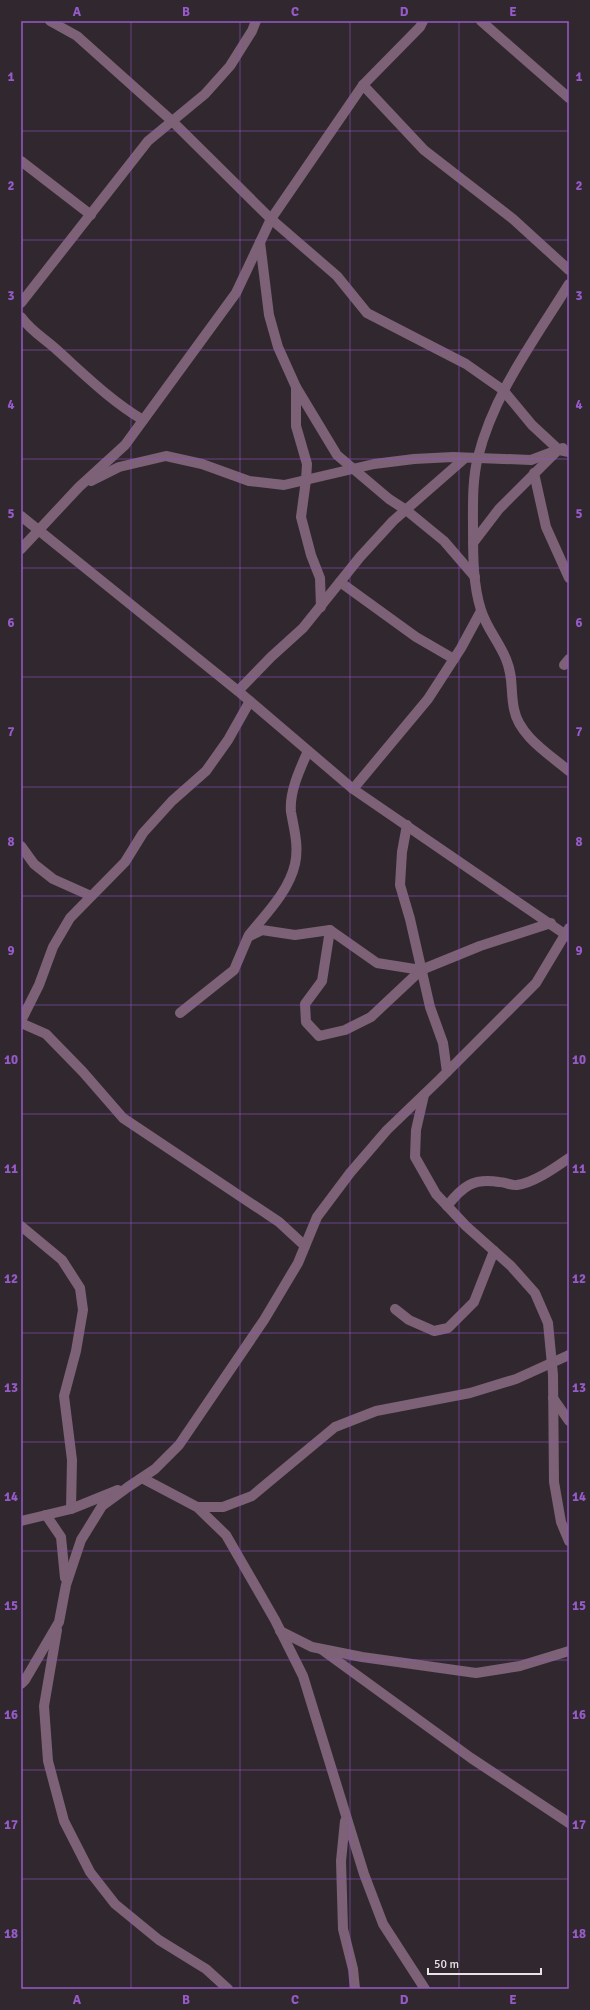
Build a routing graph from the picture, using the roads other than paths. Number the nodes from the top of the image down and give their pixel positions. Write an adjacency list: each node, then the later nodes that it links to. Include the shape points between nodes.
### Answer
1 (50, 21): 7 (street, via 77,36)
2 (256, 21): 7 (street, via 230,66 205,94)
3 (423, 21): 5 (street)
4 (482, 21): 6 (street)
5 (363, 85): 10 (street); 12 (street, via 424,150 513,219)
6 (569, 98)
7 (172, 121): 9 (street, via 148,141); 10 (street)
8 (21, 161): 9 (street)
9 (91, 215): 14 (street)
10 (271, 219): 11 (street); 17 (street, via 337,276 367,313 466,364)
11 (260, 242): 16 (street, via 268,315 278,347); 18 (street, via 236,293)
12 (569, 270)
13 (569, 284): 17 (street)
14 (21, 303)
15 (21, 317): 18 (street, via 30,329 118,405)
16 (296, 387): 22 (street, via 337,455); 24 (street, via 296,426 307,464)
17 (503, 390): 19 (street, via 532,425); 21 (street)
18 (143, 420): 25 (street, via 125,445)
19 (566, 449): 21 (street, via 531,460); 23 (street)
20 (465, 458): 21 (street); 22 (street, via 414,459); 26 (street)
21 (477, 458): 29 (street)
22 (351, 469): 24 (street); 26 (street)
23 (534, 473): 29 (street, via 499,509); 32 (street, via 546,527)
24 (306, 480): 25 (street, via 284,485 249,481 202,464 166,456 119,467); 34 (street, via 301,517 320,578)
25 (79, 487): 28 (street)
26 (406, 510): 31 (street, via 444,541); 33 (street, via 360,557)
27 (21, 516): 28 (street)
28 (39, 531): 30 (street); 37 (street)
29 (473, 542): 31 (street)
30 (21, 549)
31 (475, 577): 35 (street)
32 (569, 578)
33 (340, 582): 34 (street); 36 (street, via 416,637)
34 (321, 606): 37 (street, via 303,628)
35 (481, 611): 36 (street); 40 (street, via 502,648 512,673 514,710 527,736)
36 (454, 659): 41 (street, via 428,698)
37 (238, 691): 38 (street)
38 (250, 701): 39 (street); 44 (street, via 228,740 206,771 172,801 143,833 125,862)
39 (308, 751): 41 (street); 48 (street, via 296,776 291,810 296,835 295,863 286,887)
40 (569, 771)
41 (353, 789): 42 (street)
42 (407, 825): 45 (street); 49 (street, via 400,885)
43 (21, 846): 44 (street, via 34,864 53,879)
44 (92, 896): 51 (street, via 70,918 53,947 39,985)
45 (551, 923): 47 (street); 49 (street, via 480,946)
46 (330, 930): 48 (street, via 295,935 262,930); 49 (street, via 377,963); 49 (street, via 322,982 305,1004 306,1022 319,1036 345,1030 370,1017)
47 (568, 933): 52 (street, via 536,982)
48 (248, 937): 50 (street, via 234,970)
49 (421, 970): 52 (street, via 430,1007 444,1043)
50 (180, 1013)
51 (21, 1022): 57 (street, via 46,1034 123,1118 279,1222)
52 (447, 1072): 53 (street)
53 (424, 1095): 55 (street, via 416,1130 415,1157 436,1194); 57 (street, via 387,1130 350,1173 317,1217)
54 (569, 1158): 55 (street, via 544,1174 517,1185 483,1180 470,1184)
55 (447, 1206): 58 (street)
56 (21, 1226): 67 (street, via 62,1260 80,1288 83,1310 76,1351 64,1396 72,1460)
57 (305, 1246): 64 (street, via 298,1263 268,1313 208,1404 179,1445)
58 (494, 1251): 59 (street, via 474,1302 448,1328 434,1331 409,1320); 61 (street, via 535,1293 548,1323)
59 (395, 1309)
60 (569, 1355): 61 (street)
61 (552, 1363): 62 (street); 66 (street, via 516,1379 470,1393 376,1411 335,1427 252,1496 223,1507)
62 (553, 1398): 63 (street); 70 (street, via 554,1482 561,1522)
63 (569, 1421)
64 (142, 1478): 65 (street); 66 (street)
65 (128, 1487): 67 (street); 71 (street, via 102,1506 81,1540)
66 (197, 1506): 73 (street, via 226,1535)
67 (71, 1508): 68 (street)
68 (46, 1515): 69 (street); 71 (street, via 62,1537)
69 (21, 1521)
70 (569, 1540)
71 (66, 1585): 72 (street)
72 (59, 1622): 76 (street); 80 (street, via 44,1706 48,1761 64,1821 90,1872 115,1904 159,1940 206,1969)
73 (280, 1631): 74 (street); 77 (street, via 303,1676)
74 (321, 1649): 75 (street, via 476,1672 520,1666); 78 (street, via 471,1758)
75 (569, 1651)
76 (21, 1684)
77 (346, 1816): 79 (street, via 340,1861 343,1929 354,1969); 81 (street, via 383,1924)
78 (569, 1823)
79 (354, 1988)
80 (228, 1989)
81 (425, 1989)

